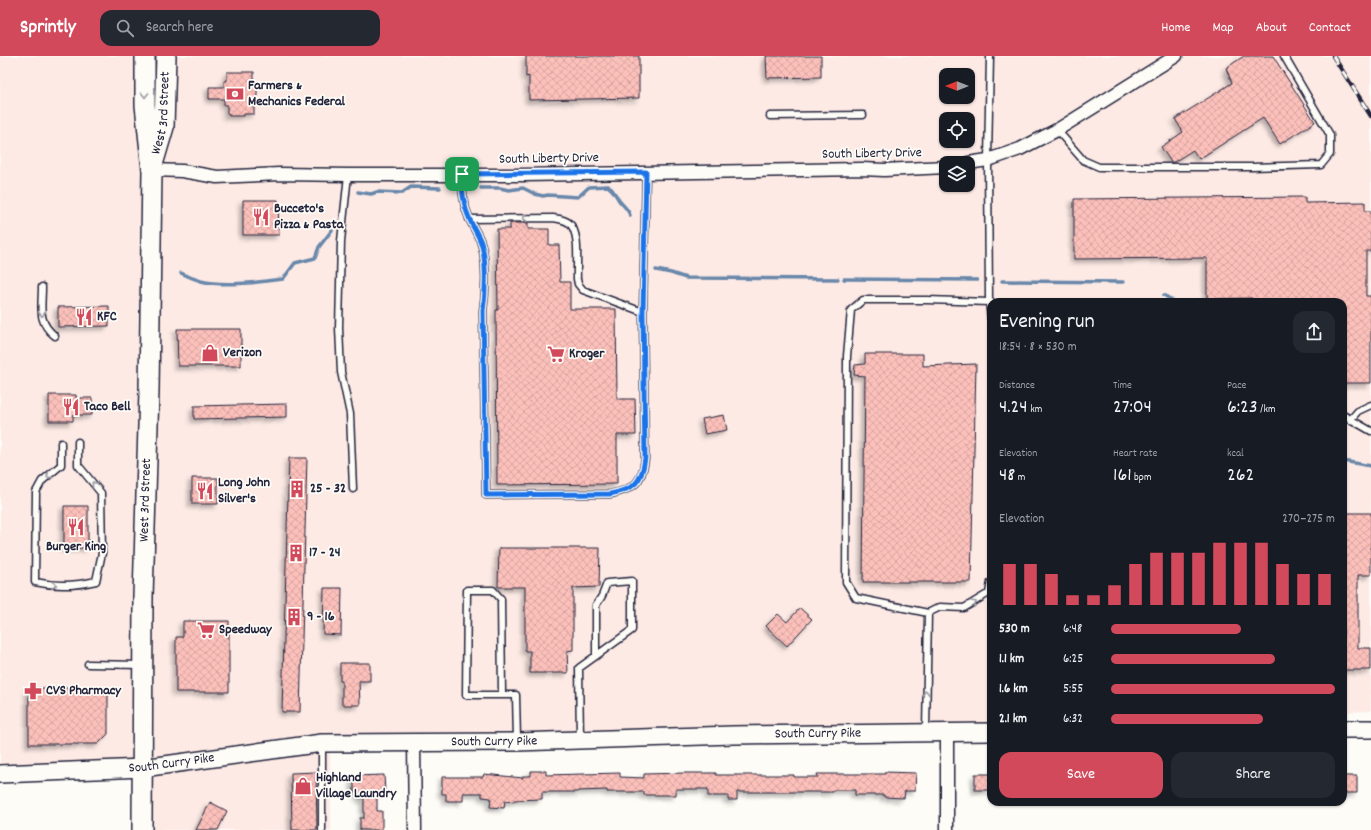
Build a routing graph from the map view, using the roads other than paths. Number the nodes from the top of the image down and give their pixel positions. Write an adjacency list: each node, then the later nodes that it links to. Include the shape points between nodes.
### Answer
1 (145, 56): 12 (main road, West 3rd Street, one-way to 12, via 144,105)
2 (166, 56): 12 (main road, West 3rd Street, via 164,127)
3 (990, 56): 9 (lane)
4 (1176, 56): 8 (street)
5 (1284, 56): 8 (lane, via 1330,135 1330,154 1321,165 1099,167 1083,160)
6 (863, 115): 7 (lane)
7 (770, 116)
8 (1057, 130): 9 (street, via 1020,149)
9 (988, 160): 10 (street); 18 (lane)
10 (975, 162)
11 (939, 167): 13 (street, South Liberty Drive)
12 (152, 170): 15 (street, South Liberty Drive, via 182,171 217,177 279,174); 33 (main road, West 3rd Street)
13 (646, 172): 14 (street, South Liberty Drive); 20 (lane)
14 (462, 174): 15 (street, South Liberty Drive); 16 (lane, via 462,193)
15 (348, 176): 28 (lane, via 341,241 339,328 341,372 350,414)
16 (469, 219): 20 (lane, one-way to 16, via 583,290 578,284 576,235 570,223 547,218); 20 (lane, via 480,240 484,255 486,495 610,494 624,491 636,484 644,472 645,458)
17 (42, 287): 21 (lane, one-way to 21, via 42,321)
18 (990, 298)
19 (987, 302): 30 (lane, via 863,300 851,310 847,356 846,582 856,598)
20 (643, 312)
21 (55, 336)
22 (1371, 405): 24 (lane, via 1358,411)
23 (1347, 418): 24 (lane)
24 (1350, 420): 25 (lane)
25 (1371, 431)
26 (78, 442): 27 (lane, one-way to 26, via 61,465 42,481 36,492 35,582 74,586 96,582 102,553 101,493 78,465)
27 (61, 443)
28 (353, 489)
29 (987, 594): 30 (lane, one-way to 29, via 940,607 964,608)
30 (928, 612): 37 (lane, one-way to 30)
31 (596, 655): 31 (lane, via 632,630 632,581 607,583 596,605); 40 (lane, via 579,668)
32 (88, 664): 33 (lane)
33 (143, 665): 44 (main road, West 3rd Street)
34 (502, 695): 34 (lane, via 466,695 467,590 492,590 502,599); 41 (lane, via 516,695)
35 (1347, 729): 36 (main road)
36 (1371, 729)
37 (926, 732): 38 (main road, South Curry Pike); 40 (main road, South Curry Pike)
38 (947, 732): 39 (main road, South Curry Pike); 49 (street)
39 (987, 732)
40 (580, 739): 41 (main road, South Curry Pike)
41 (518, 742): 43 (main road, South Curry Pike)
42 (322, 743): 43 (main road, South Curry Pike); 44 (main road, South Curry Pike); 47 (lane)
43 (414, 743): 48 (street)
44 (143, 768): 45 (main road, South Curry Pike); 46 (main road, West 3rd Street)
45 (0, 774)
46 (142, 830)
47 (322, 830)
48 (415, 830)
49 (947, 830)

